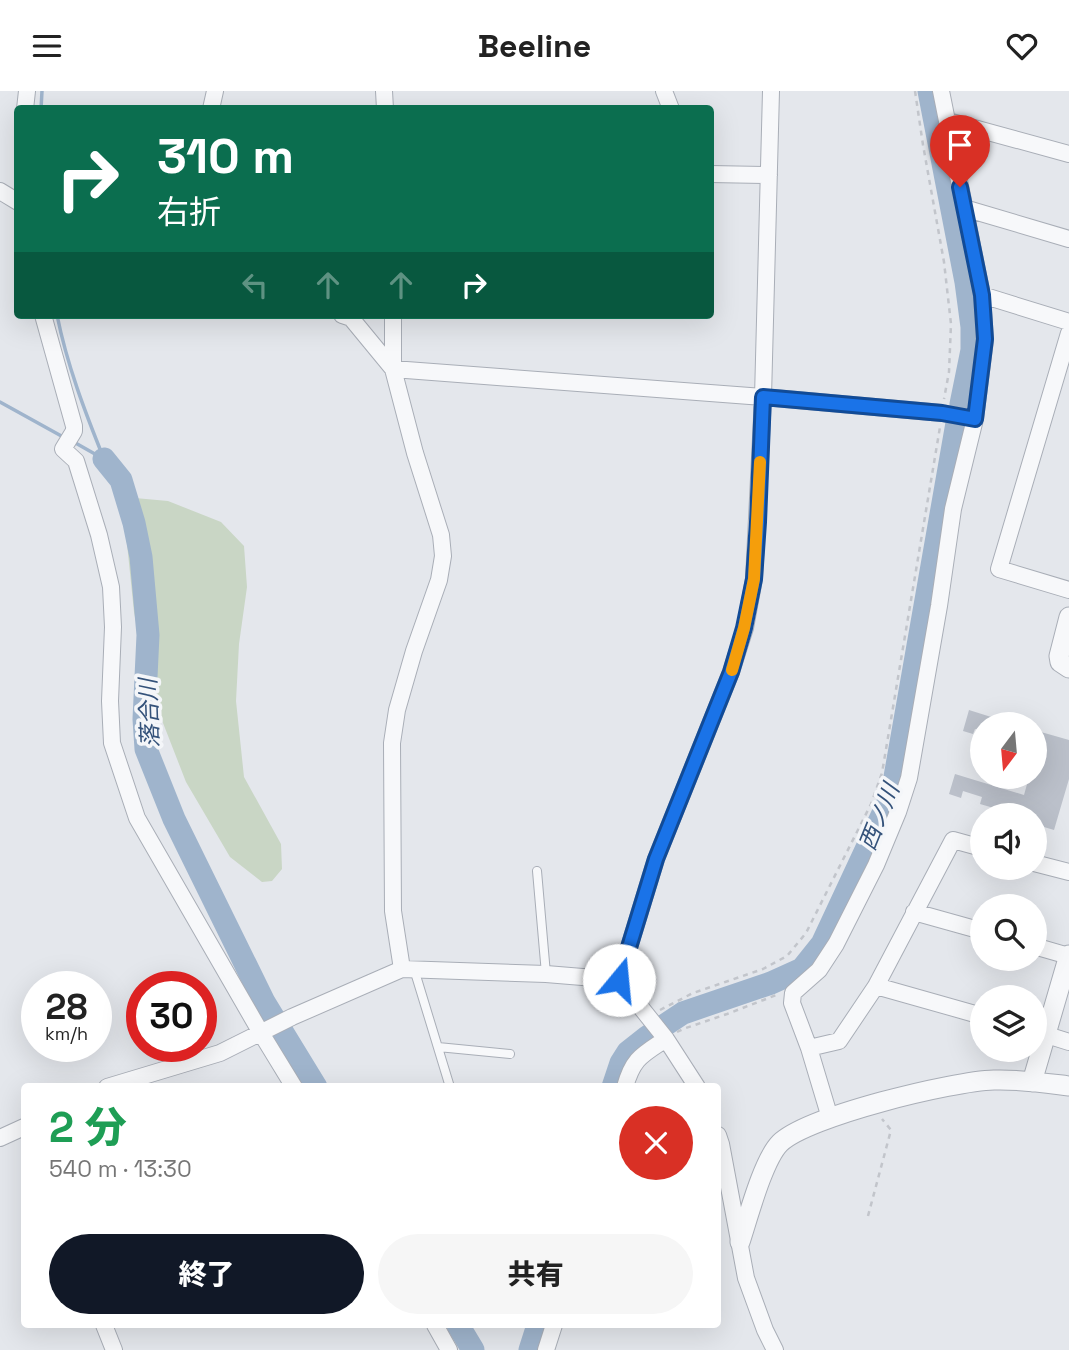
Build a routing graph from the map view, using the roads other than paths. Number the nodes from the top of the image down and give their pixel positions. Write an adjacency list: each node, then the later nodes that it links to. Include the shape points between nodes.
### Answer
1 (771, 91): 6 (street)
2 (941, 91): 3 (street)
3 (948, 121): 4 (street); 7 (street)
4 (1069, 154)
5 (714, 174): 6 (street)
6 (769, 175): 16 (street)
7 (964, 208): 8 (street); 9 (street)
8 (1069, 239)
9 (982, 295): 13 (street); 17 (street, via 985,339)
10 (44, 319): 36 (street, via 70,437 63,449 76,461 111,587 111,743 137,818)
11 (352, 319): 15 (street)
12 (393, 319): 15 (street)
13 (1069, 322)
14 (1069, 333): 18 (street, via 999,569)
15 (393, 369): 16 (street); 29 (street, via 443,556 397,710 392,743 393,911)
16 (763, 397): 17 (street); 31 (street, via 754,579 744,628 731,672 656,859)
17 (975, 419): 40 (street, via 953,509 909,778 876,865 836,944 819,970 793,993 792,1003)
18 (1069, 590)
19 (1069, 617): 20 (street, via 1059,656)
20 (1069, 668)
21 (970, 844): 25 (street, via 953,839)
22 (1047, 867): 24 (street)
23 (537, 871): 30 (lane)
24 (1069, 873)
25 (914, 912): 26 (street); 32 (street)
26 (970, 928)
27 (1047, 949): 28 (street)
28 (1069, 955): 34 (street)
29 (408, 969): 30 (street); 36 (street); 39 (lane)
30 (546, 974): 31 (street)
31 (619, 980): 35 (street)
32 (876, 986): 33 (street); 40 (street, via 839,1041)
33 (970, 1013)
34 (1047, 1014)
35 (658, 1028): 47 (street); 48 (street)
36 (263, 1032): 44 (street, via 220,1053); 45 (street)
37 (1047, 1035): 38 (street)
38 (1069, 1042)
39 (438, 1047): 41 (lane); 46 (lane)
40 (809, 1048): 50 (street)
41 (510, 1053)
42 (1035, 1062): 43 (street)
43 (1032, 1082): 49 (street); 50 (street, via 950,1085)
44 (120, 1083)
45 (292, 1083)
46 (449, 1083)
47 (626, 1083)
48 (694, 1083)
49 (1069, 1086)
50 (830, 1118): 54 (street, via 779,1144 765,1168)
51 (21, 1128): 52 (street)
52 (1, 1136)
53 (721, 1144): 54 (street)
54 (740, 1242): 61 (street, via 746,1277)
55 (105, 1328): 58 (street)
56 (437, 1328): 59 (street)
57 (553, 1328): 60 (street)
58 (114, 1350)
59 (449, 1350)
60 (546, 1350)
61 (775, 1350)

